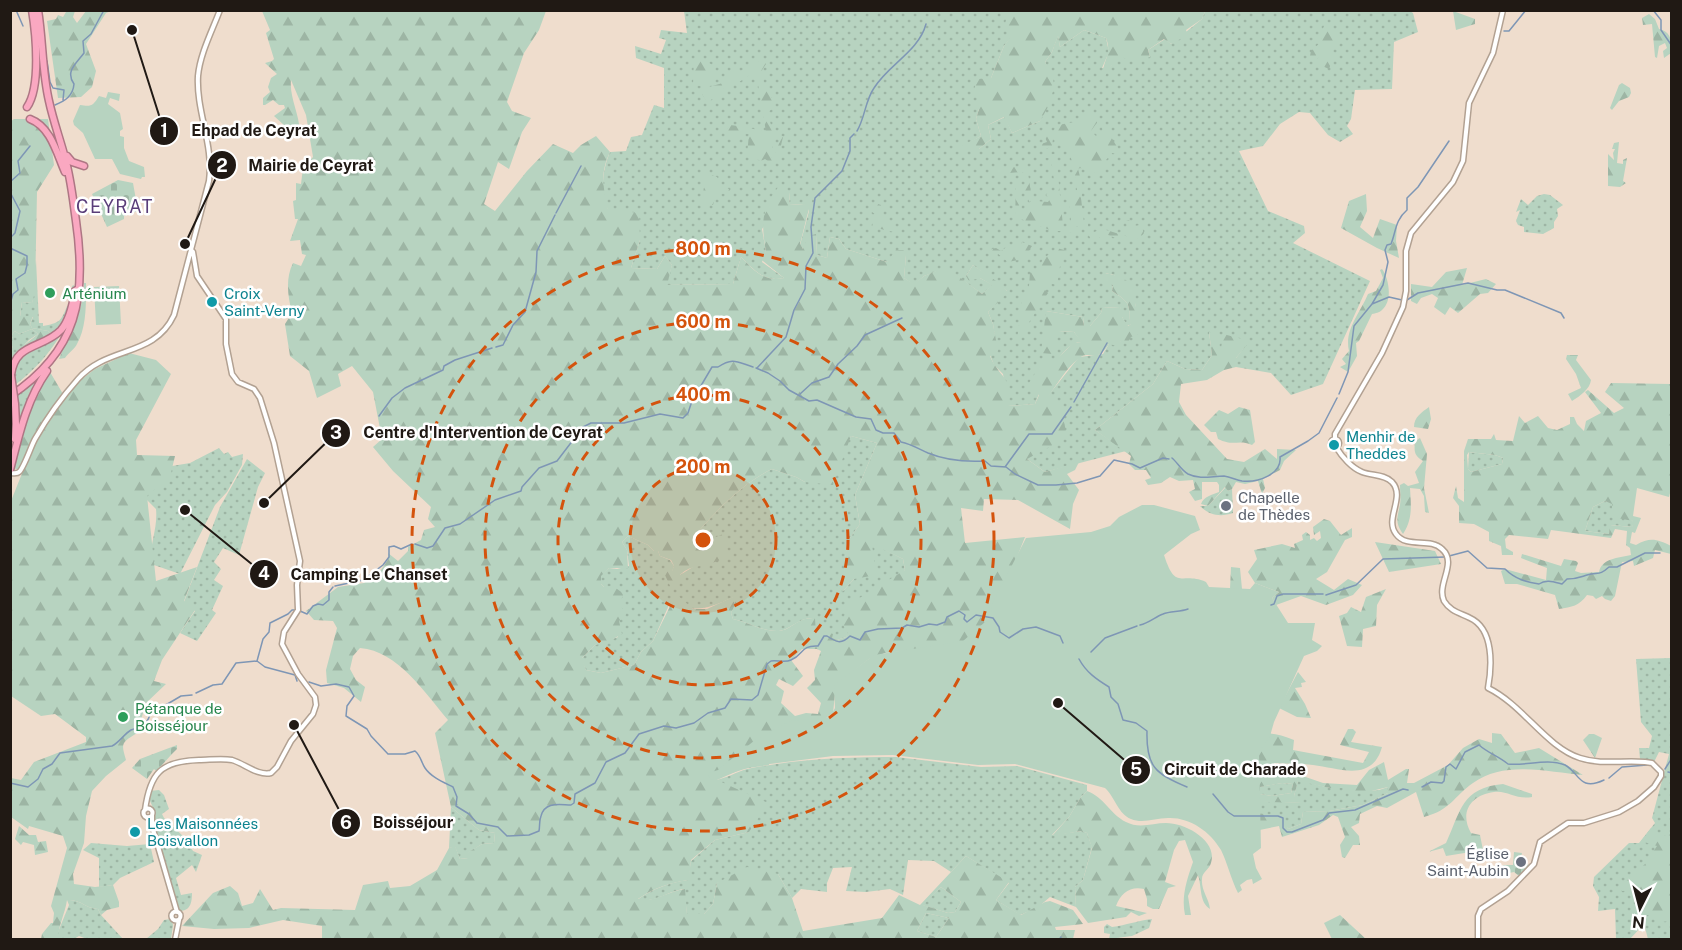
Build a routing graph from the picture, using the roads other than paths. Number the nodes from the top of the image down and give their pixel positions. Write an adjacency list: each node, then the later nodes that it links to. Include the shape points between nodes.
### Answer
1 (35, 10): 4 (highway, via 35,70); 6 (highway, via 49,103); 9 (highway, via 41,81)
2 (220, 10): 12 (main road, via 200,63 198,82 211,166)
3 (1503, 10): 26 (main road, via 1493,53 1469,103 1463,161 1453,182 1411,233 1406,251 1403,307 1331,444 1356,469 1393,483 1397,496 1393,529 1398,537 1442,548 1448,562 1443,599 1453,611 1476,621 1485,632 1490,661 1488,688 1507,698 1573,755 1594,761 1645,762 1661,772 1654,787 1638,801 1619,812 1584,823 1568,823 1539,844 1534,864 1508,891 1481,909)
4 (27, 107)
5 (30, 119): 9 (highway, via 55,147)
6 (58, 130): 7 (highway); 13 (highway, via 73,197)
7 (72, 162): 8 (highway); 10 (highway)
8 (84, 166)
9 (65, 172): 14 (highway, via 76,243)
10 (74, 172)
11 (82, 237): 13 (highway)
12 (191, 250): 18 (main road, via 174,315 162,335 100,361 79,378 44,423 19,472); 19 (main road, via 197,276 225,319 232,374 237,382 258,393 270,430 300,561 299,608 285,630 283,647 315,697 315,711 271,773 264,774 234,761 182,761 165,767 151,781)
13 (81, 278): 15 (highway, via 77,307)
14 (78, 289): 16 (highway, via 60,330 23,351 13,364); 17 (highway, via 71,318 56,349 33,376)
15 (64, 342): 17 (highway, via 42,371); 18 (highway, via 32,393)
16 (11, 375): 18 (highway, bridge, via 16,430)
17 (10, 394)
18 (10, 470)
19 (148, 810): 20 (main road); 21 (main road)
20 (152, 815): 21 (main road); 22 (main road)
21 (146, 816): 22 (main road)
22 (152, 826): 23 (main road)
23 (175, 912): 24 (main road, via 172,917); 24 (main road, via 180,915)
24 (177, 920): 25 (main road)
25 (175, 939)
26 (1478, 939)

